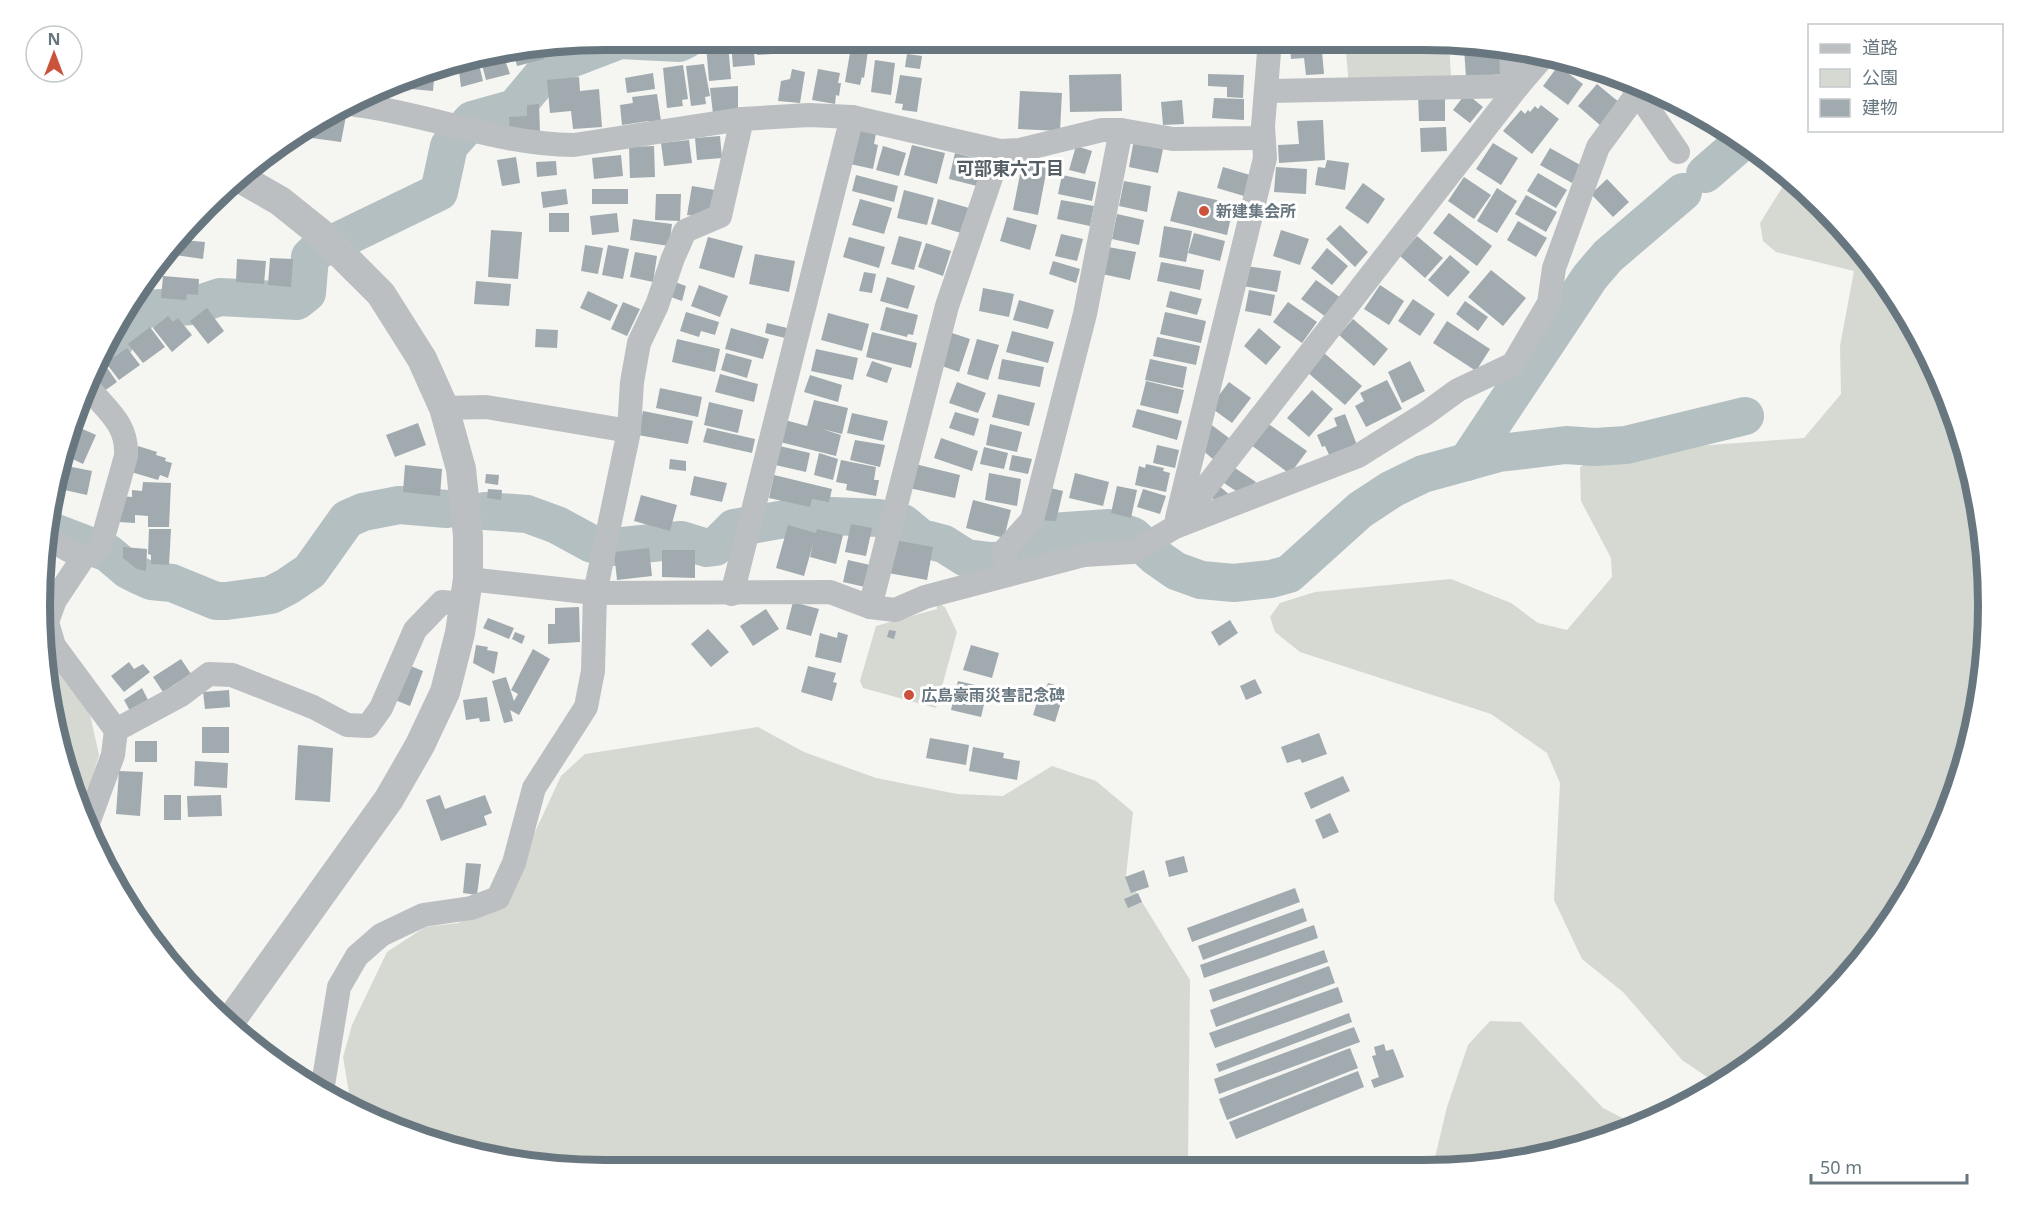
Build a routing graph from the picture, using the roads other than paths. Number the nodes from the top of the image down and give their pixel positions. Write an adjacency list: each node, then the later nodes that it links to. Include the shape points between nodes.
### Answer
1 (1269, 50): 5 (street)
2 (1511, 57): 4 (street, via 1512,77)
3 (1539, 62): 4 (street)
4 (1518, 86): 5 (street); 19 (street)
5 (1266, 91): 12 (street)
6 (1632, 91): 19 (street, via 1598,147 1554,268 1549,303 1514,364 1458,390 1358,456)
7 (1638, 93): 14 (street)
8 (362, 106): 10 (street, via 549,145 574,145)
9 (852, 117): 10 (street); 13 (street); 25 (street)
10 (742, 119): 18 (street, via 720,216 685,231 639,343)
11 (1121, 130): 12 (street, via 1173,140); 13 (street, via 1102,130 1020,150); 22 (street, via 1084,314 1032,520 1004,550)
12 (1263, 135): 19 (street, via 1265,158)
13 (1000, 151): 26 (street, via 947,306)
14 (1678, 152)
15 (246, 181): 17 (street, via 280,201 320,233 381,294 422,359)
16 (92, 392): 21 (street, via 122,427 127,442 126,456)
17 (444, 408): 18 (street, via 486,407); 23 (street, via 461,469 468,536)
18 (629, 430): 24 (street)
19 (1175, 527): 22 (street, via 1133,552)
20 (53, 541): 21 (street)
21 (92, 553): 27 (street, via 55,600)
22 (1006, 565): 26 (street, via 894,610)
23 (466, 591): 24 (street); 29 (street, via 442,602 415,630 381,708 368,726 346,725 313,707 232,675 209,674 181,695); 31 (street, via 445,692 420,745 388,800)
24 (596, 593): 25 (street); 32 (street, via 593,671 586,707 534,788 514,863 498,898 471,908 423,915 381,935 357,956 339,987)
25 (732, 594): 26 (street, via 830,592)
26 (870, 607)
27 (50, 613)
28 (51, 635): 29 (street, via 54,646)
29 (116, 730): 30 (street, via 113,755)
30 (91, 815)
31 (233, 1017)
32 (323, 1084)

